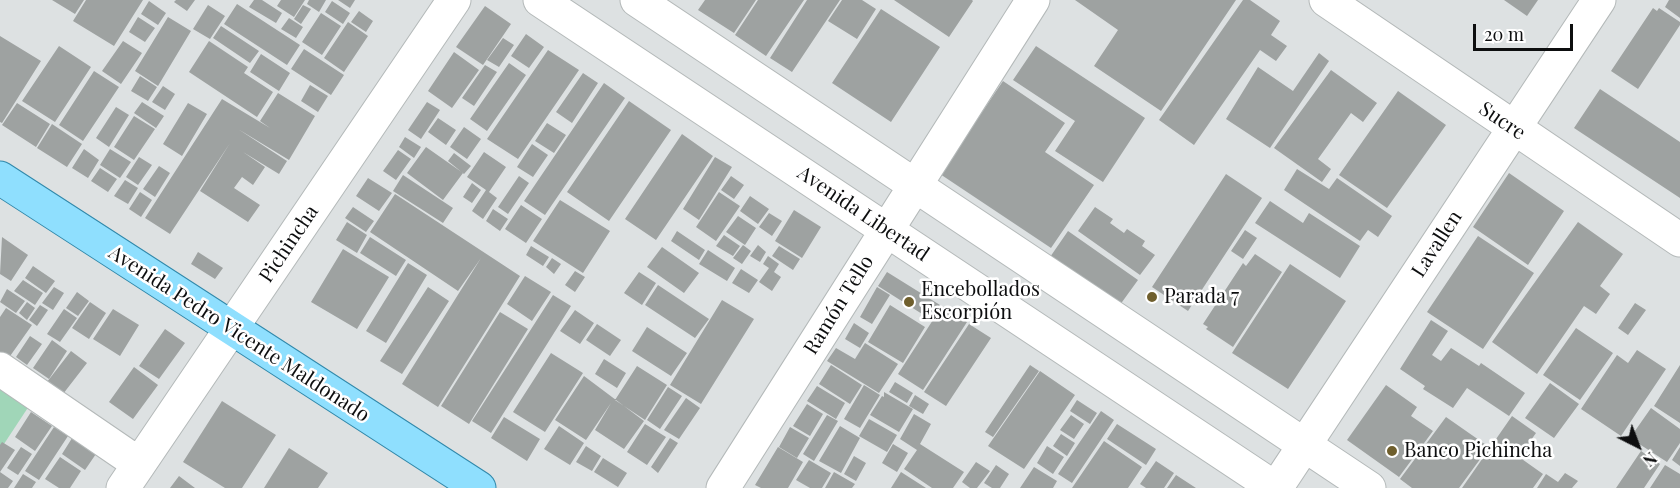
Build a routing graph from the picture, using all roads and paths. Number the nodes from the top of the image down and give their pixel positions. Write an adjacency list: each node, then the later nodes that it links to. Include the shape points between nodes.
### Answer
1 (454, 0): 12 (street, Pichincha)
2 (540, 0): 10 (street, Avenida Libertad)
3 (637, 0): 9 (street)
4 (1033, 0): 9 (street, Ramón Tello)
5 (1326, 0): 7 (street, Sucre)
6 (1599, 0): 7 (street, Lavallen)
7 (1513, 128): 11 (street, Sucre); 14 (street, Lavallen)
8 (0, 178): 12 (main road, Avenida Pedro Vicente Maldonado)
9 (915, 185): 10 (street, Ramón Tello); 14 (street)
10 (887, 230): 17 (street, Ramón Tello); 18 (street, Avenida Libertad)
11 (1680, 240)
12 (231, 329): 15 (street, Pichincha); 16 (main road, Avenida Pedro Vicente Maldonado)
13 (0, 369): 15 (street)
14 (1305, 445): 18 (street, Lavallen); 19 (street)
15 (131, 476)
16 (479, 488)
17 (723, 488)
18 (1276, 488)
19 (1369, 488)

